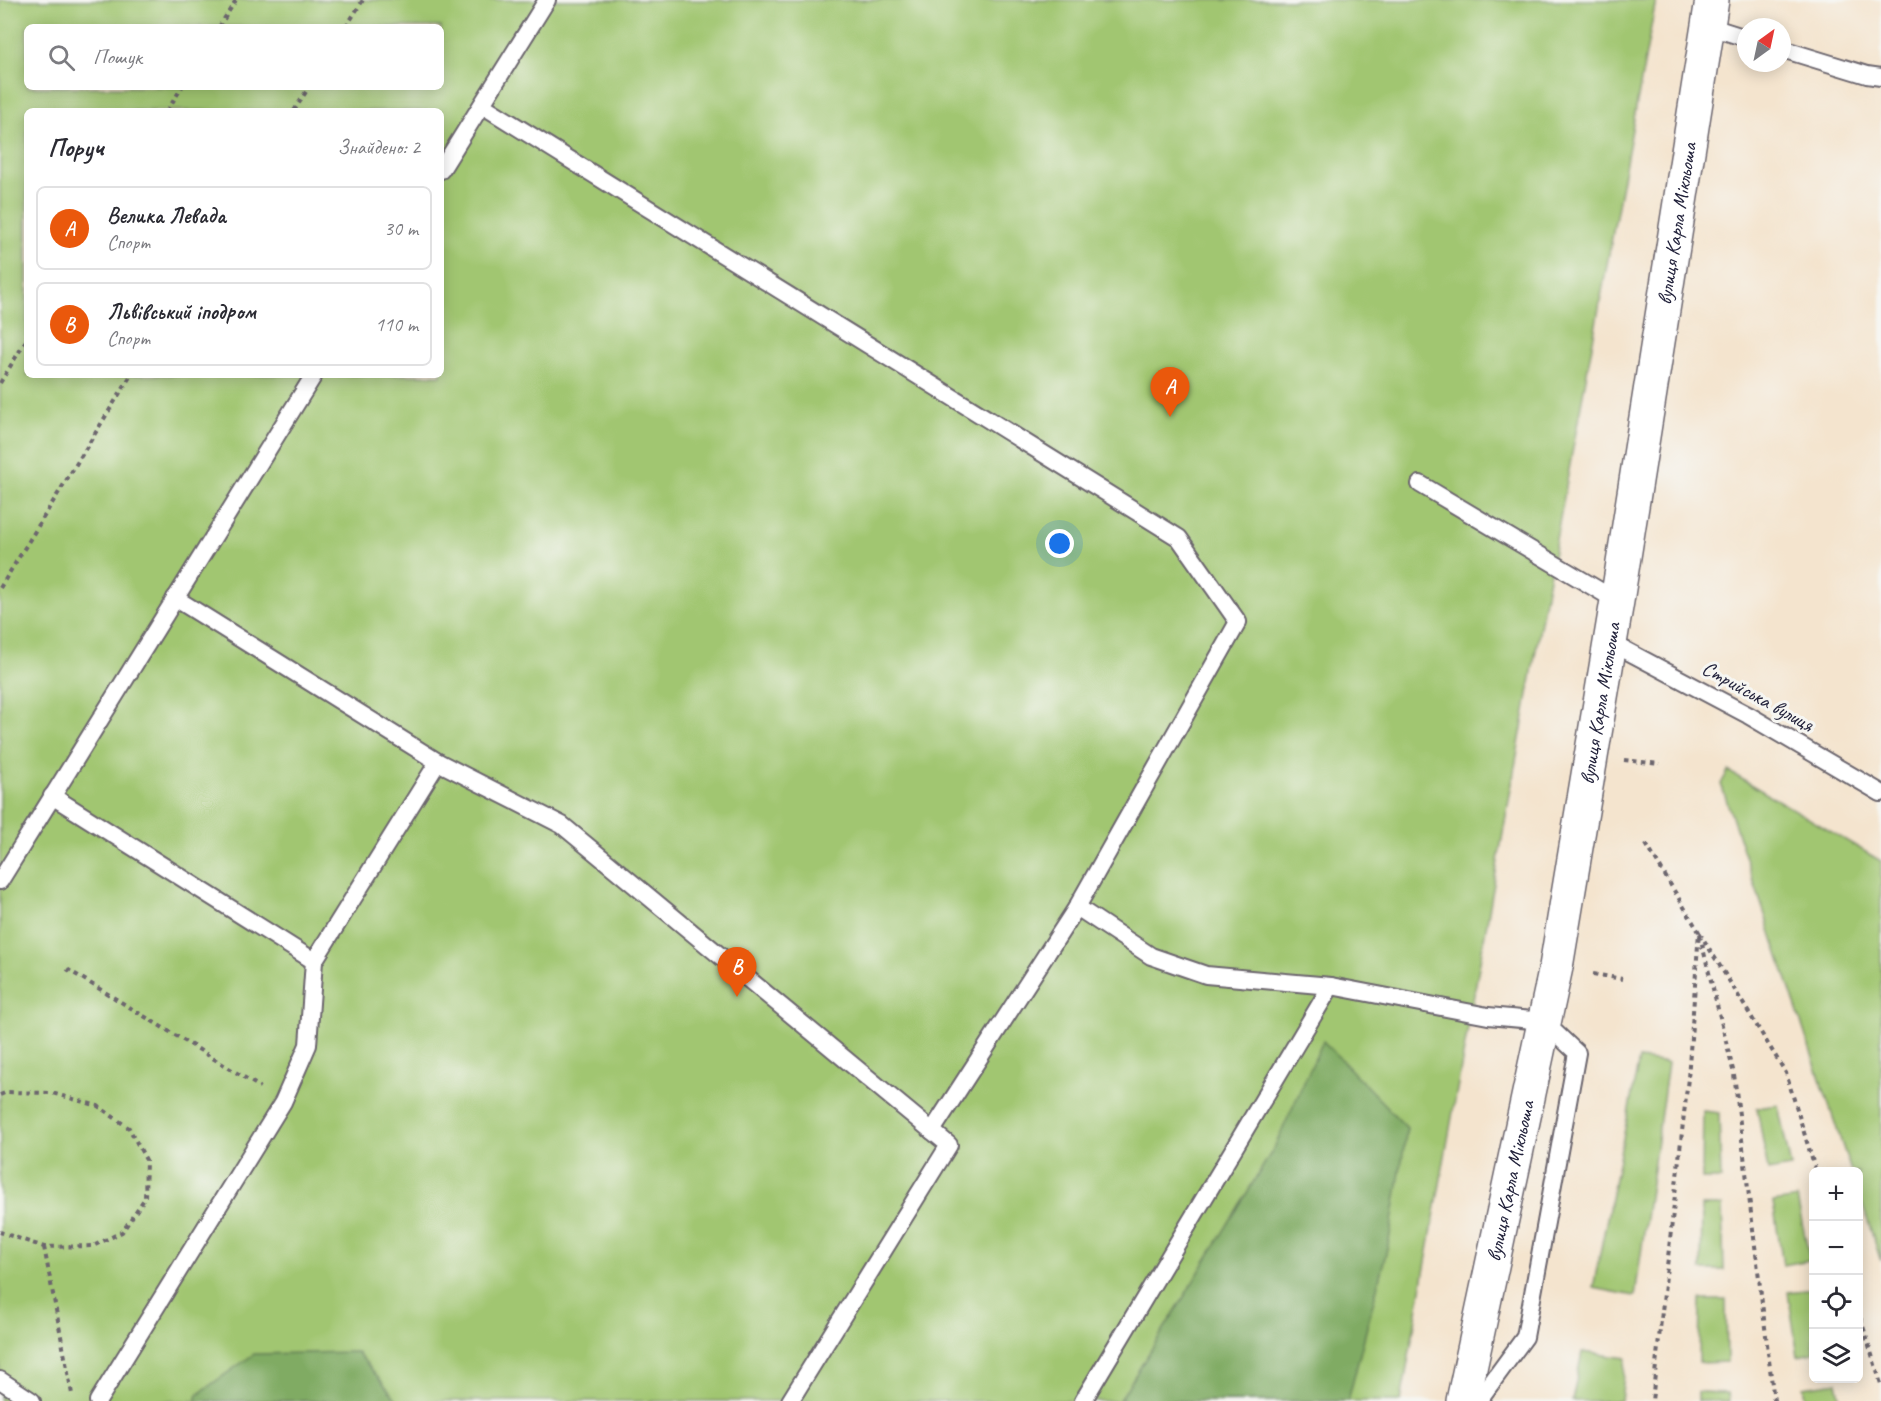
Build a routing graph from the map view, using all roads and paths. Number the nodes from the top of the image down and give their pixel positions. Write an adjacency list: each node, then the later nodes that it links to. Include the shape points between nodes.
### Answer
1 (236, 0): 5 (path)
2 (363, 0): 6 (path)
3 (547, 0): 12 (lane)
4 (1710, 13): 7 (lane); 23 (street, вулиця Карла Мікльоша)
5 (221, 24)
6 (348, 24)
7 (1737, 32)
8 (1791, 52): 9 (lane)
9 (1881, 77)
10 (180, 90): 13 (path)
11 (307, 90): 14 (path)
12 (482, 105): 15 (lane); 30 (lane, via 1179,538 1238,622)
13 (169, 108)
14 (296, 108)
15 (444, 165)
16 (24, 344): 19 (path)
17 (129, 378): 21 (path)
18 (312, 378): 22 (lane)
19 (0, 383)
20 (1420, 484): 23 (lane)
21 (0, 588)
22 (175, 598): 25 (lane); 27 (lane)
23 (1617, 601): 24 (street, вулиця Карла Мікльоша)
24 (1610, 642): 26 (lane, Стрийська вулиця, via 1748,714); 37 (street, вулиця Карла Мікльоша, via 1556,967)
25 (438, 762): 32 (lane); 40 (lane, via 562,825)
26 (1881, 793)
27 (52, 796): 29 (lane); 32 (lane)
28 (1646, 844): 31 (path)
29 (0, 880)
30 (1077, 907): 36 (lane, via 1151,956 1206,975); 40 (lane)
31 (1699, 932): 41 (path, via 1786,1073); 54 (path, via 1688,1078); 55 (path, via 1734,1074)
32 (314, 961): 39 (lane, via 308,1045)
33 (67, 969): 39 (path)
34 (1593, 974): 35 (path)
35 (1622, 979)
36 (1331, 986): 37 (lane, via 1488,1016); 51 (lane)
37 (1543, 1021): 52 (street, вулиця Карла Мікльоша); 53 (lane, via 1577,1053 1525,1337)
38 (0, 1095): 43 (path, via 52,1093 98,1106 129,1128 146,1160 145,1198 122,1232 93,1246)
39 (283, 1102): 49 (lane)
40 (932, 1131): 50 (lane, via 950,1145)
41 (1814, 1167)
42 (0, 1232): 43 (path)
43 (44, 1247): 48 (path)
44 (1863, 1326): 46 (path)
45 (0, 1380): 47 (lane)
46 (1881, 1384)
47 (32, 1401)
48 (74, 1401)
49 (98, 1401)
50 (790, 1401)
51 (1083, 1401)
52 (1463, 1401)
53 (1478, 1401)
54 (1652, 1401)
55 (1774, 1401)

